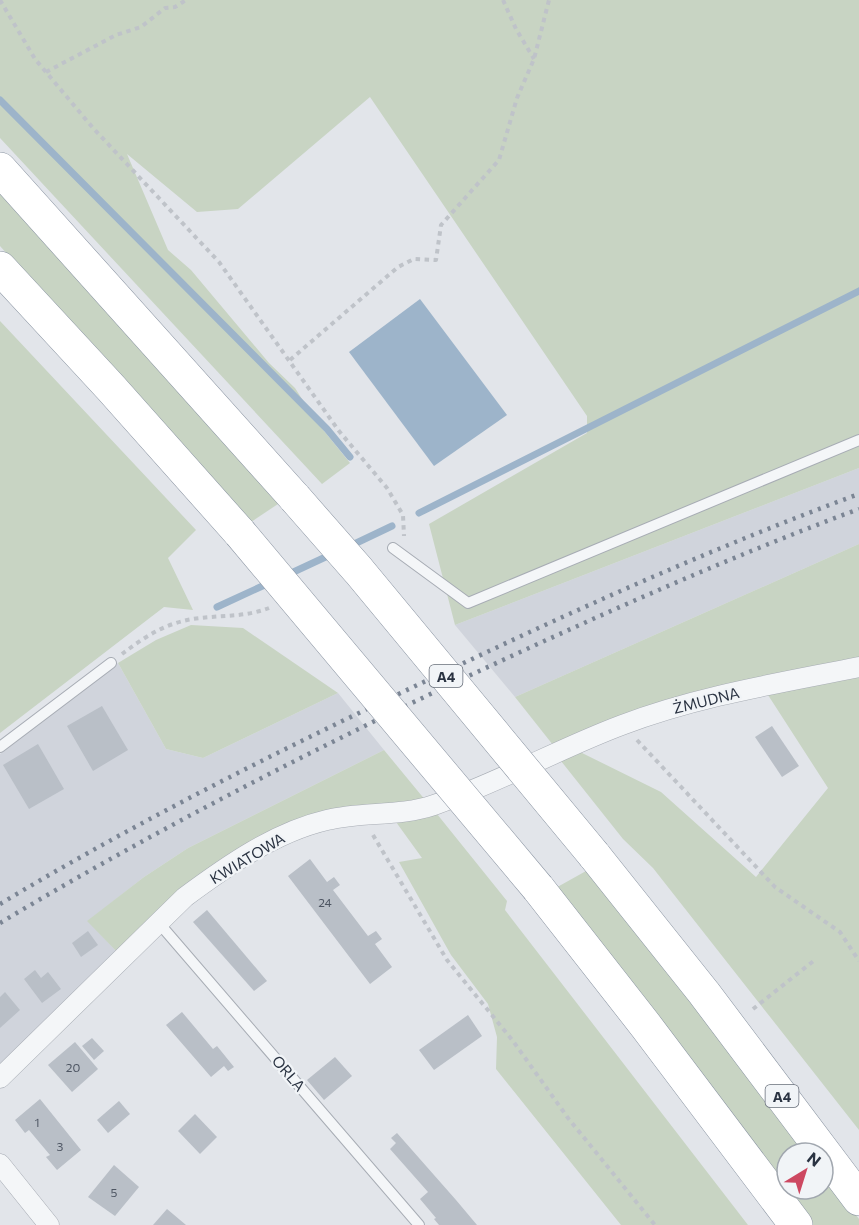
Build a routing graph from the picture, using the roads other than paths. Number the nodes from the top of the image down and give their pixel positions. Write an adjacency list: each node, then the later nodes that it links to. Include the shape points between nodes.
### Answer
1 (0, 169): 12 (highway, A4, bridge, via 358,571 594,855)
2 (0, 268): 15 (highway, bridge, via 240,533 538,888)
3 (859, 440): 4 (lane, via 468,603)
4 (393, 548)
5 (111, 663): 7 (lane)
6 (859, 666): 8 (street, ŻMUDNA, via 674,707)
7 (0, 747)
8 (558, 751): 9 (street, KWIATOWA, via 433,806 326,820 281,836 218,873)
9 (158, 922): 10 (street, KWIATOWA); 14 (lane, ORLA)
10 (0, 1078)
11 (0, 1164): 13 (street)
12 (859, 1199)
13 (49, 1225)
14 (419, 1225)
15 (796, 1225)

